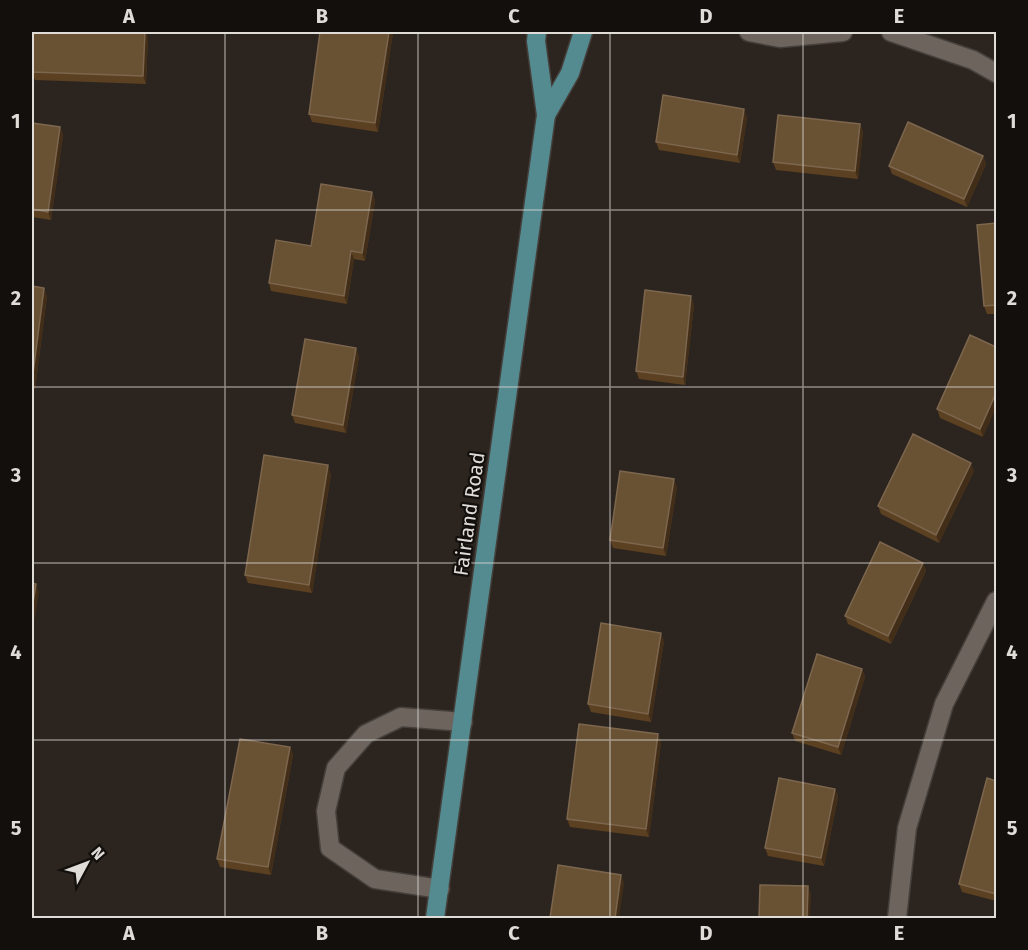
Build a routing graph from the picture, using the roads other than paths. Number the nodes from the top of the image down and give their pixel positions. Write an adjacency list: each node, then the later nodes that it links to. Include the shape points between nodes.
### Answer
1 (537, 32): 7 (main road, Fairland Road)
2 (583, 32): 7 (main road, Fairland Road, via 570,73)
3 (749, 32): 4 (street, via 780,38)
4 (843, 32)
5 (891, 32): 6 (street, via 973,60)
6 (996, 73)
7 (546, 115): 9 (main road, Fairland Road)
8 (996, 601): 12 (street, via 944,704 907,828)
9 (463, 722): 10 (main road, Fairland Road); 10 (street, via 401,717 366,734 336,768 326,811 330,848 348,861 375,879)
10 (440, 889): 11 (main road, Fairland Road)
11 (435, 918)
12 (897, 918)

